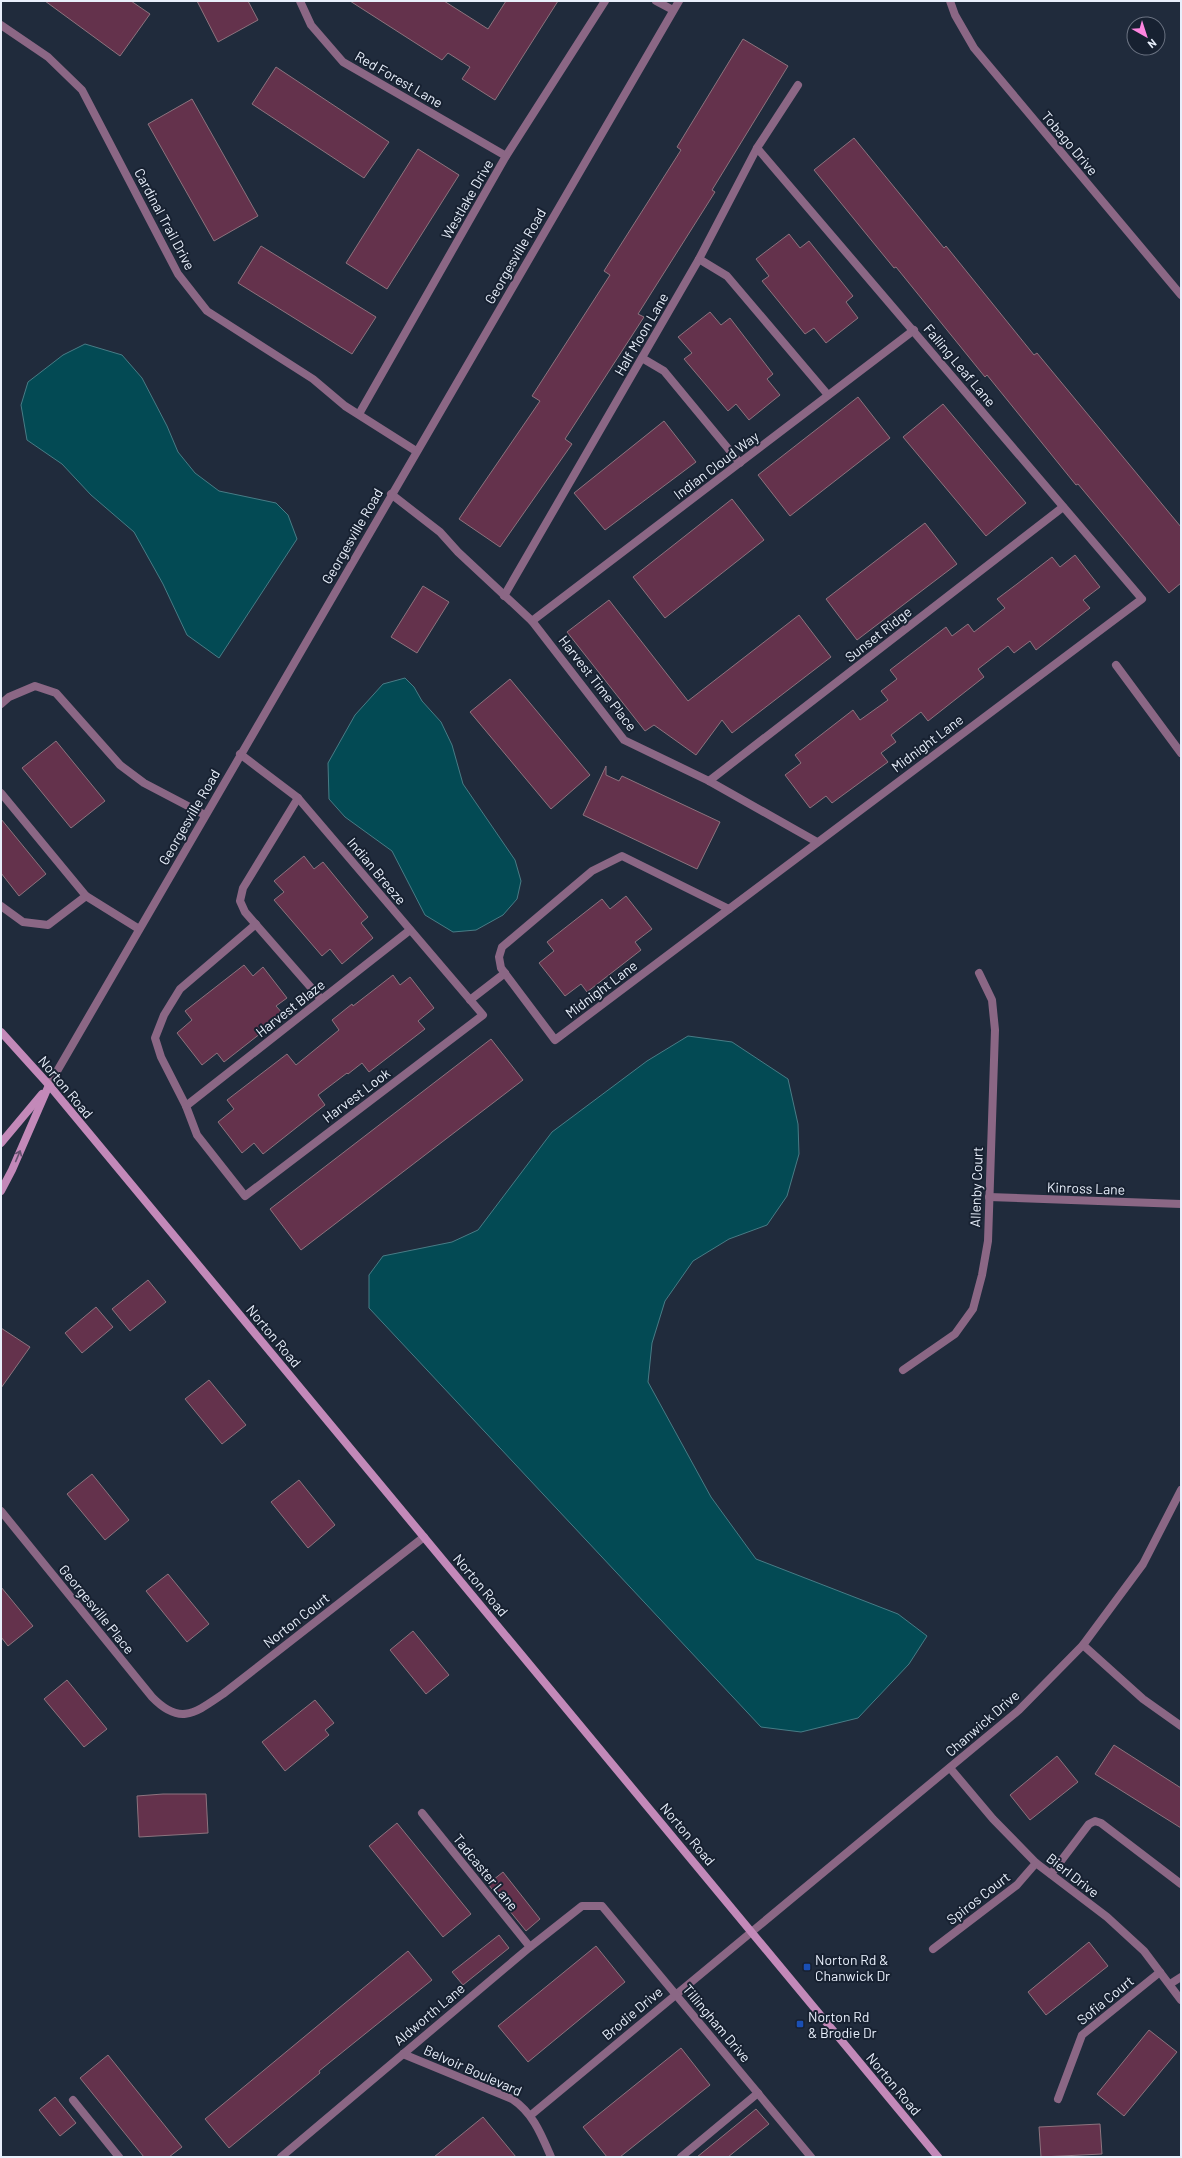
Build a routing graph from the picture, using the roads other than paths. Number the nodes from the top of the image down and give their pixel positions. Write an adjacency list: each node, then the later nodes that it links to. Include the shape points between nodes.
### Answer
1 (300, 1): 10 (street, Red Forest Lane, via 311,25 343,62)
2 (605, 1): 10 (street, Westlake Drive)
3 (656, 1): 6 (street)
4 (678, 1): 6 (street, Georgesville Road)
5 (950, 1): 12 (street, Tobago Drive, via 974,48)
6 (673, 10): 17 (street, Georgesville Road)
7 (1, 25): 16 (street, Cardinal Trail Drive, via 48,57 82,90 178,274 207,311 313,379 345,406)
8 (798, 84): 9 (street, Half Moon Lane)
9 (757, 148): 11 (street, Half Moon Lane); 13 (street, Falling Leaf Lane)
10 (506, 156): 16 (street, Westlake Drive)
11 (699, 259): 14 (street, Half Moon Lane); 15 (street, via 727,276)
12 (1181, 295)
13 (914, 330): 15 (street, Indian Cloud Way); 20 (street, Falling Leaf Lane)
14 (642, 358): 18 (street, via 664,371); 21 (street, Half Moon Lane)
15 (828, 395): 18 (street, Indian Cloud Way)
16 (359, 414): 17 (street, Cardinal Trail Drive)
17 (416, 451): 19 (street, Georgesville Road)
18 (740, 463): 23 (street, Indian Cloud Way)
19 (391, 494): 21 (street, Harvest Time Place, via 440,532); 27 (street, Georgesville Road)
20 (1063, 507): 22 (street, Falling Leaf Lane); 28 (street, Sunset Ridge)
21 (504, 596): 23 (street, Harvest Time Place)
22 (1142, 599): 32 (street, Midnight Lane)
23 (532, 621): 28 (street, Harvest Time Place, via 624,740)
24 (1116, 665): 26 (street)
25 (1, 704): 31 (street, via 9,697 35,686 56,693 120,765 144,783)
26 (1181, 753)
27 (240, 754): 30 (street, Indian Breeze); 31 (street, Georgesville Road)
28 (709, 781): 32 (street, Harvest Time Place)
29 (1, 793): 33 (street)
30 (298, 798): 36 (street, via 243,888 240,901); 38 (street, Indian Breeze)
31 (205, 816): 37 (street, Georgesville Road)
32 (817, 842): 35 (street, Midnight Lane)
33 (86, 896): 34 (street, via 48,925 23,922); 37 (street)
34 (1, 906)
35 (728, 909): 39 (street, Midnight Lane, via 622,856 592,871 502,947 499,957); 39 (street, Midnight Lane, via 555,1040)
36 (256, 924): 41 (street); 46 (street, via 180,989 164,1015 155,1038 161,1057)
37 (139, 929): 45 (street, Georgesville Road)
38 (410, 930): 41 (street, Harvest Blaze); 42 (street, Indian Breeze)
39 (506, 973): 42 (street)
40 (979, 973): 49 (street, Allenby Court, via 992,1000 995,1030)
41 (321, 999): 46 (street, Harvest Blaze)
42 (470, 1000): 43 (street, Indian Breeze)
43 (483, 1015): 46 (street, Harvest Look, via 244,1196 197,1135)
44 (1, 1032): 45 (main road, Norton Road)
45 (48, 1085): 47 (main road, Georgesville Road); 48 (main road, Georgesville Road, one-way to 45); 54 (main road, Norton Road)
46 (186, 1106)
47 (1, 1143)
48 (1, 1191)
49 (989, 1197): 50 (street, Kinross Lane); 51 (street, Allenby Court, via 988,1241 973,1309 955,1334)
50 (1181, 1204)
51 (903, 1370)
52 (1181, 1490): 55 (street, Chanwick Drive, via 1142,1564)
53 (1, 1511): 56 (street, Georgesville Place, via 152,1697 164,1709)
54 (424, 1537): 56 (street, Norton Court, via 223,1694 192,1713); 64 (main road, Norton Road)
55 (1083, 1645): 57 (street, via 1142,1699); 58 (street, Chanwick Drive, via 1019,1710)
56 (180, 1714)
57 (1181, 1726)
58 (950, 1768): 60 (street, Bierl Drive, via 993,1819); 64 (street, Chanwick Drive)
59 (422, 1814): 65 (street, Tadcaster Lane)
60 (1036, 1863): 61 (street, Bierl Drive); 66 (street, Spiros Court, via 1017,1885)
61 (1051, 1874): 62 (street, via 1089,1824 1095,1821); 67 (street, Bierl Drive, via 1107,1917 1144,1951)
62 (1181, 1884)
63 (602, 1906): 65 (street, Aldworth Lane, via 582,1906); 70 (street, Tillingham Drive)
64 (752, 1931): 70 (street, Brodie Drive); 82 (main road, Norton Road)
65 (530, 1947): 72 (street, Aldworth Lane)
66 (933, 1949)
67 (1160, 1972): 69 (street, Bierl Drive); 74 (street, Sofia Court, via 1082,2035)
68 (1181, 1977): 69 (street)
69 (1170, 1984): 71 (street, Bierl Drive)
70 (676, 1993): 73 (street, Tillingham Drive); 76 (street, Brodie Drive)
71 (1181, 2000)
72 (403, 2054): 76 (street, Belvoir Boulevard, via 512,2099); 78 (street, Aldworth Lane)
73 (758, 2092): 80 (street); 81 (street, Tillingham Drive)
74 (1058, 2099)
75 (73, 2100): 77 (street)
76 (531, 2116): 79 (street, Belvoir Boulevard)
77 (119, 2157)
78 (281, 2157)
79 (551, 2157)
80 (681, 2157)
81 (811, 2157)
82 (938, 2157)

